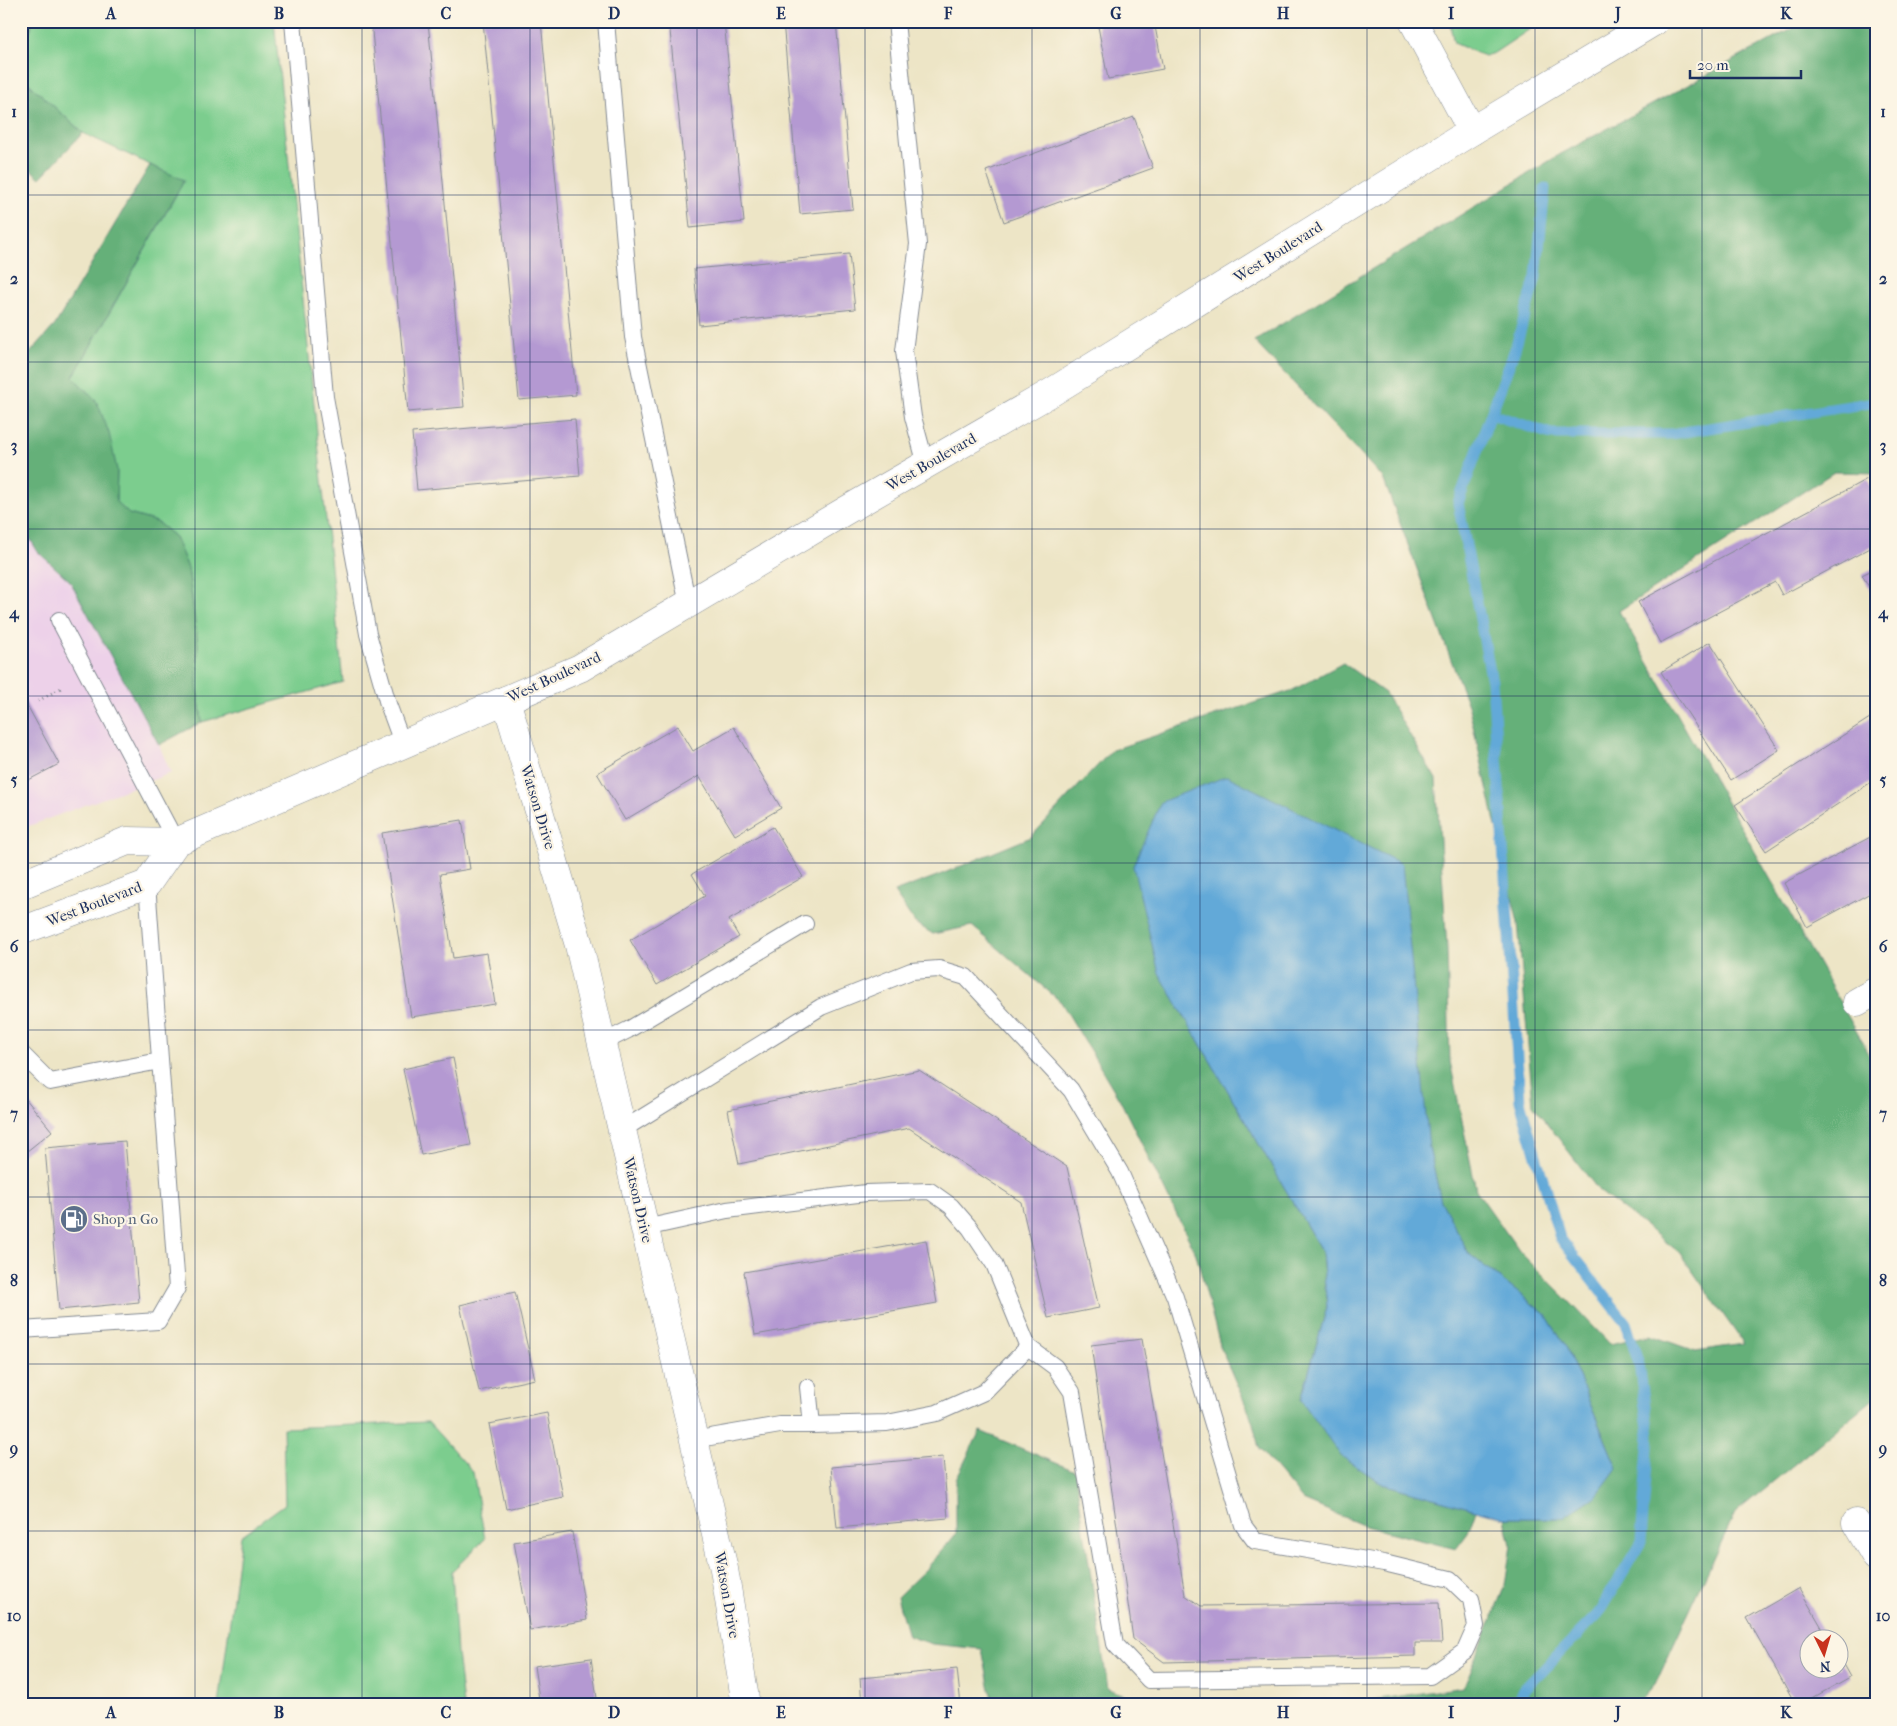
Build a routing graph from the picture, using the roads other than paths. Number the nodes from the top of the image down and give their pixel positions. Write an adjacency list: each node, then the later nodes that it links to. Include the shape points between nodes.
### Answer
1 (293, 21): 11 (lane, via 326,397 368,634)
2 (606, 21): 8 (lane, via 633,338)
3 (896, 21): 7 (lane, via 918,244 904,351 913,417)
4 (1413, 21): 6 (main road)
5 (1655, 21): 6 (main road, West Boulevard)
6 (1472, 131): 7 (main road, West Boulevard, via 1052,392)
7 (926, 465): 8 (main road, West Boulevard)
8 (688, 605): 10 (main road, West Boulevard, via 580,668)
9 (59, 620): 12 (lane)
10 (506, 700): 11 (main road, West Boulevard); 17 (main road, Watson Drive, via 579,945)
11 (403, 744): 12 (main road, West Boulevard)
12 (176, 842): 13 (main road, West Boulevard); 14 (main road, West Boulevard, via 127,841)
13 (147, 884): 16 (main road, West Boulevard); 19 (lane)
14 (21, 885)
15 (805, 924): 17 (lane)
16 (21, 931)
17 (602, 1043): 20 (main road, Watson Drive)
18 (21, 1053): 19 (lane, via 50,1082)
19 (160, 1061): 22 (lane, via 177,1288 158,1320)
20 (622, 1130): 21 (main road, Watson Drive); 23 (lane, via 821,1007 911,971 939,969 966,977 1071,1090 1120,1172 1175,1297 1243,1525 1255,1541 1384,1563 1450,1579 1472,1599 1476,1626 1465,1652 1430,1676 1149,1680 1115,1644 1072,1392 1055,1367)
21 (645, 1228): 23 (lane, via 727,1210 866,1193 930,1191 951,1206 994,1264); 26 (main road, Watson Drive)
22 (21, 1330)
23 (1028, 1347): 25 (lane, via 984,1392 937,1413 887,1423)
24 (808, 1387): 25 (lane)
25 (812, 1425): 26 (lane, via 780,1425)
26 (693, 1440): 29 (main road, Watson Drive, via 724,1569)
27 (1856, 1523): 28 (main road)
28 (1876, 1557)
29 (746, 1705)

